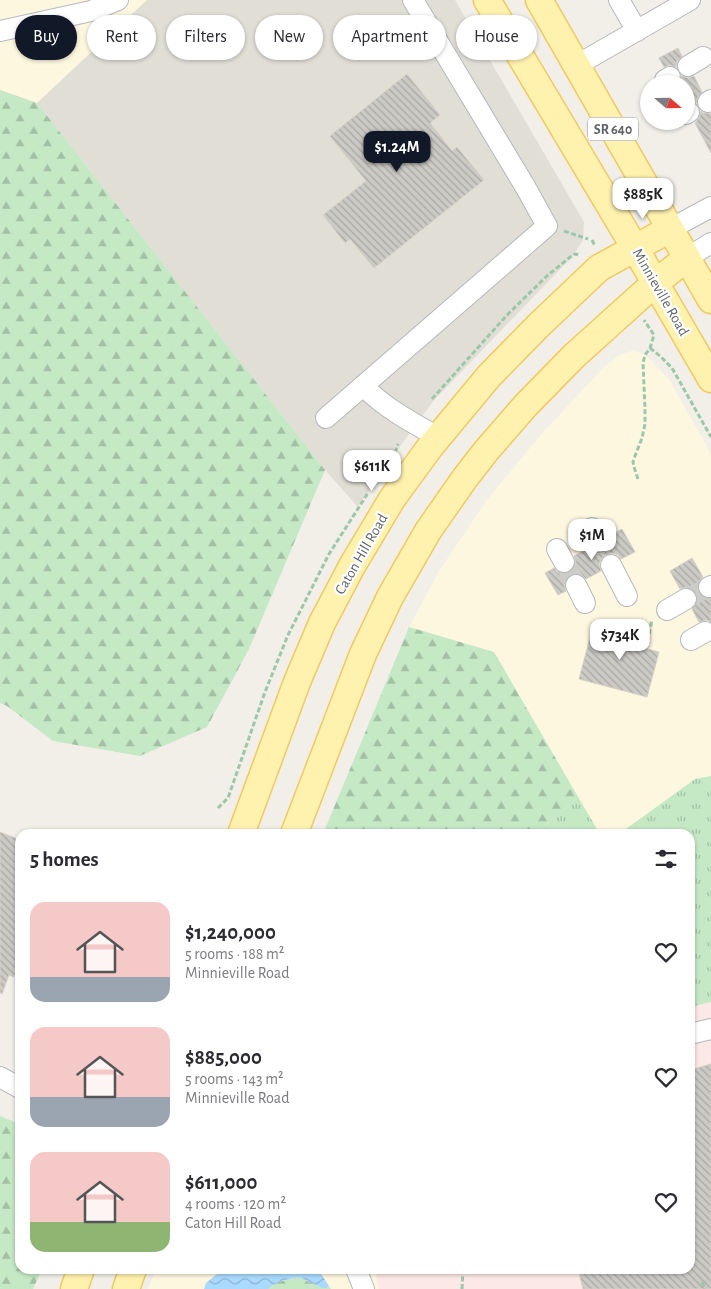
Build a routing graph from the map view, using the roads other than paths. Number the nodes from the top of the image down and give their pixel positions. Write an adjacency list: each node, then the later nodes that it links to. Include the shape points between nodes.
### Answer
1 (118, 0): 8 (street, via 90,11)
2 (413, 0): 18 (street, via 547,226)
3 (487, 0): 13 (main road, Minnieville Road / SR 640)
4 (539, 0): 9 (main road, SR 640)
5 (619, 0): 7 (street)
6 (690, 0): 7 (street)
7 (637, 31): 9 (street)
8 (0, 32)
9 (576, 65): 11 (main road, SR 640)
10 (711, 207): 11 (street)
11 (670, 229): 13 (main road, Caton Hill Road); 14 (main road, SR 640)
12 (711, 243): 14 (street)
13 (635, 248): 15 (main road, Minnieville Road / SR 640); 20 (main road, Caton Hill Road, via 600,268 539,324 489,376)
14 (688, 258): 15 (main road); 16 (main road, SR 640)
15 (656, 283): 17 (main road, Minnieville Road / SR 640); 28 (main road, via 574,356 526,405 465,478 428,531 390,597 363,654)
16 (711, 300)
17 (711, 379)
18 (363, 386): 19 (street); 20 (street, via 391,410)
19 (326, 418)
20 (438, 437): 27 (main road, Caton Hill Road, via 392,500 322,623)
21 (611, 565): 23 (street)
22 (576, 585): 25 (street)
23 (627, 596)
24 (686, 599): 26 (street)
25 (586, 603)
26 (660, 615)
27 (243, 829)
28 (296, 829)
29 (711, 1029): 30 (street)
30 (695, 1033)
31 (0, 1077): 32 (street)
32 (15, 1085)
33 (79, 1274): 35 (main road)
34 (131, 1274): 36 (main road)
35 (74, 1289)
36 (126, 1289)

